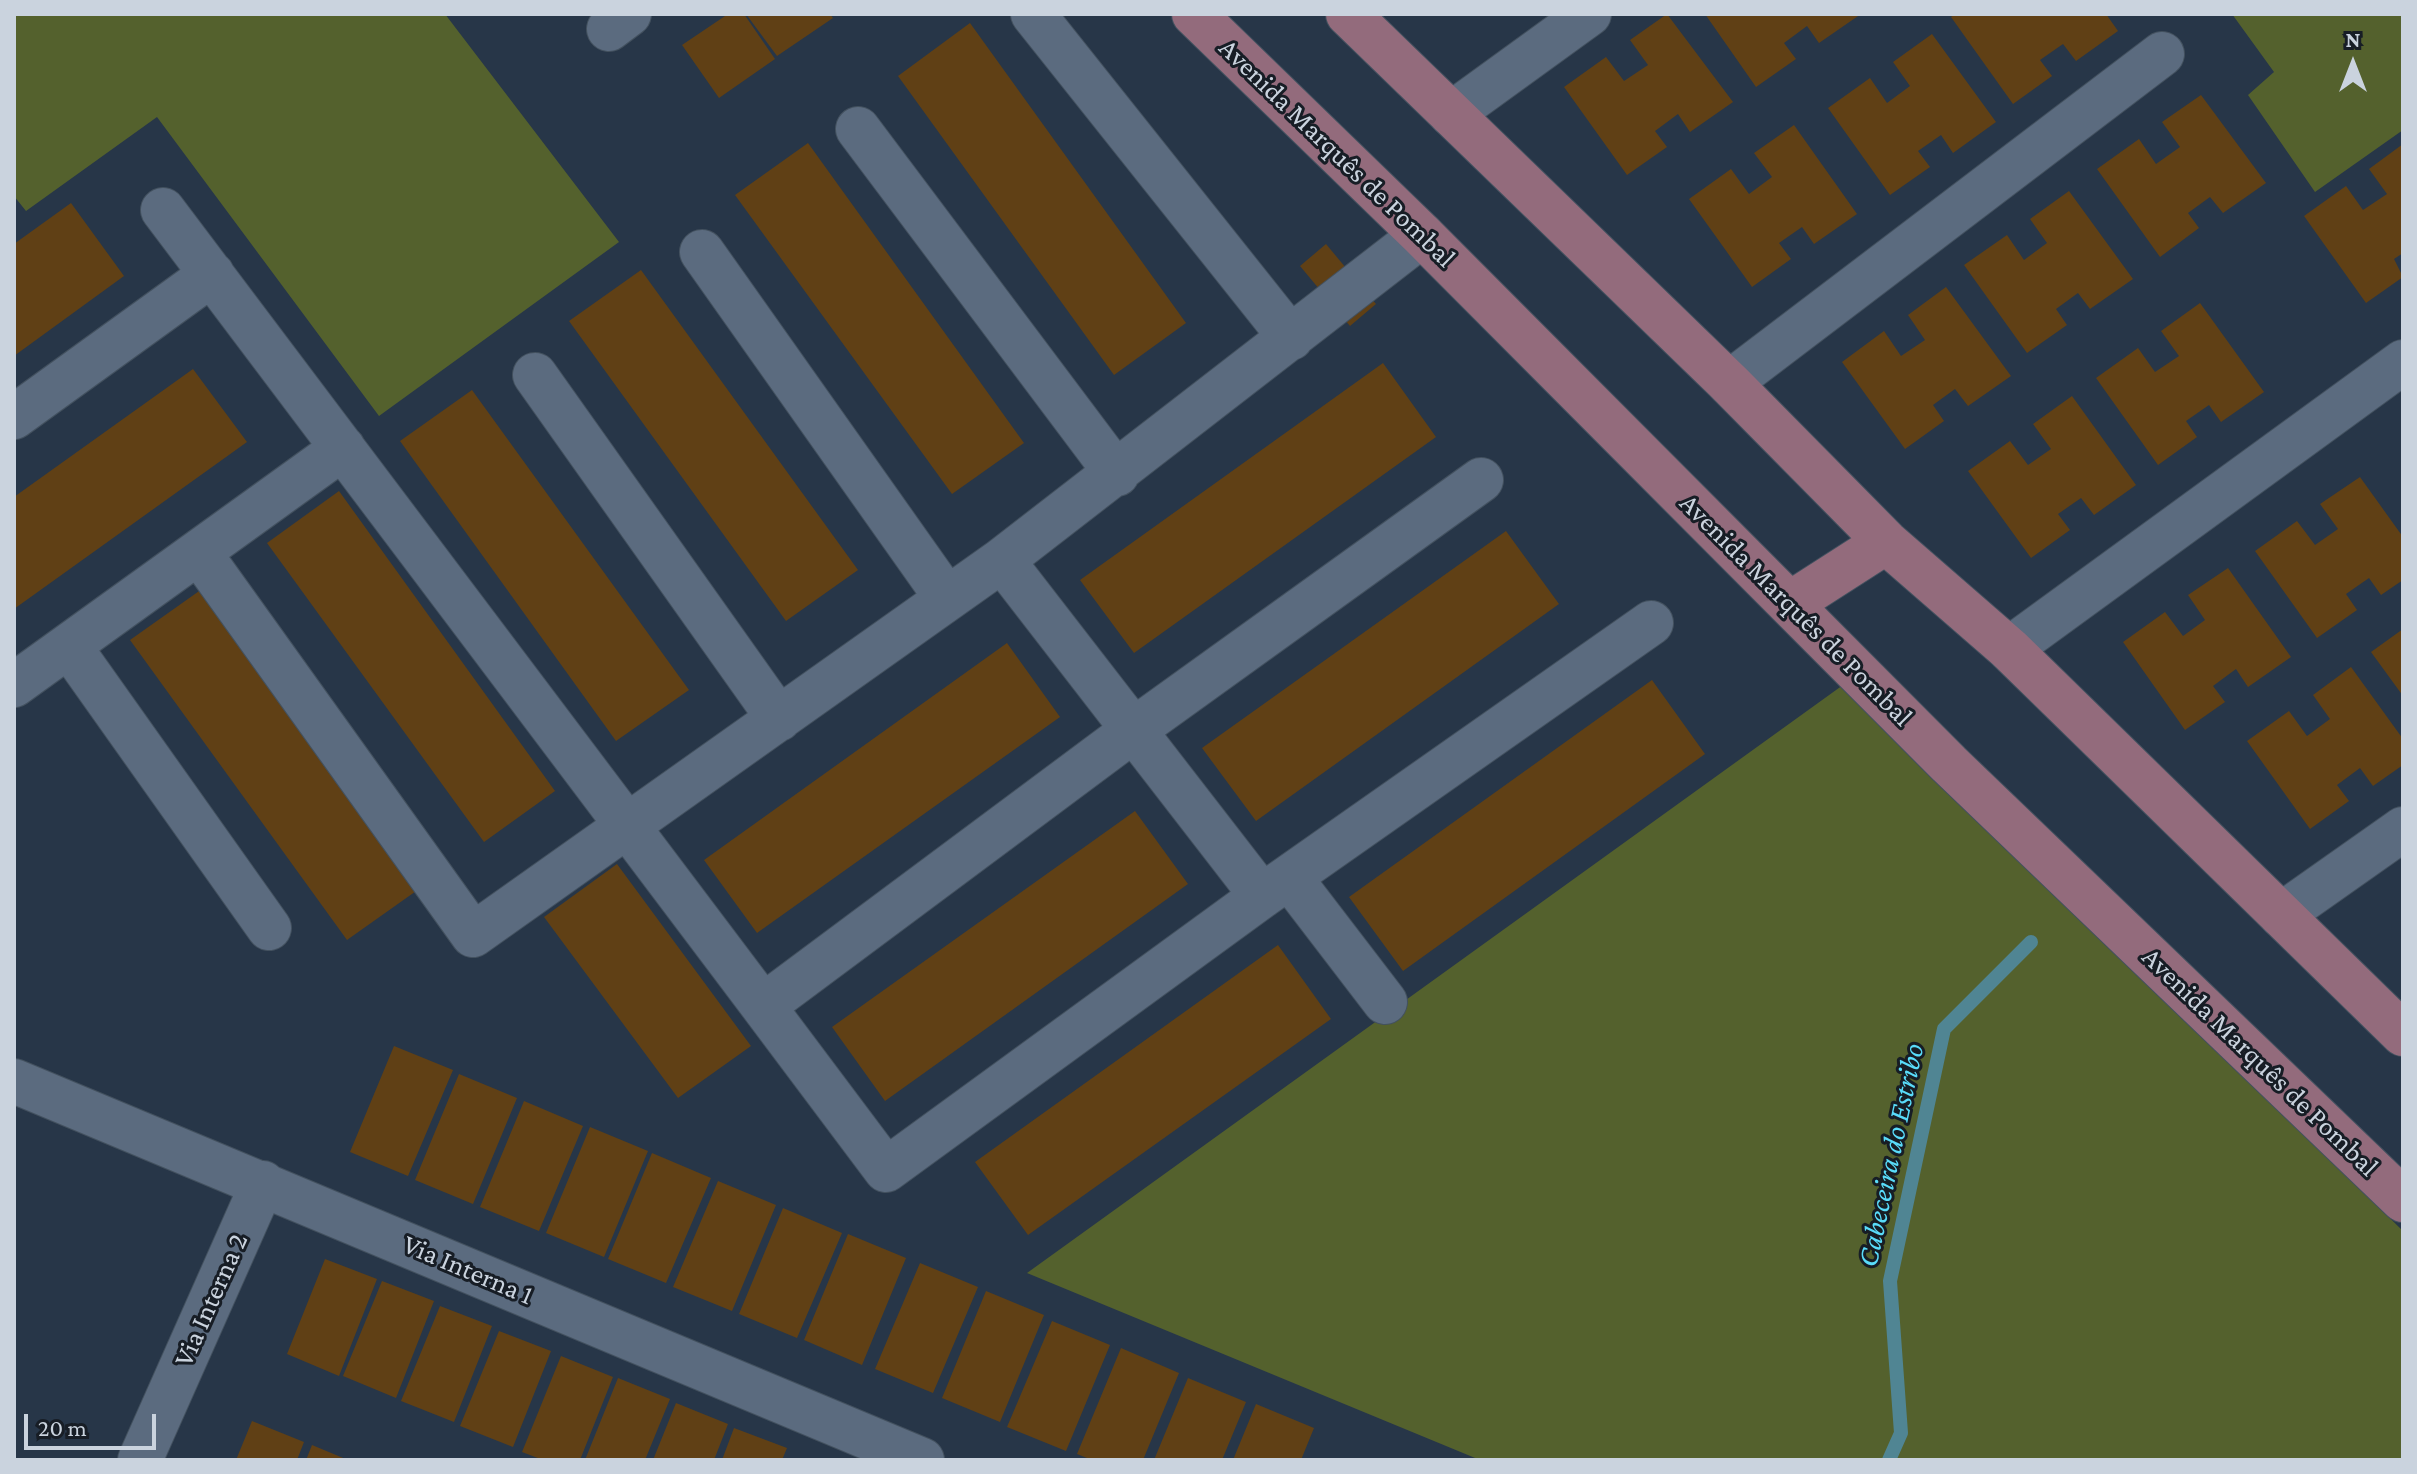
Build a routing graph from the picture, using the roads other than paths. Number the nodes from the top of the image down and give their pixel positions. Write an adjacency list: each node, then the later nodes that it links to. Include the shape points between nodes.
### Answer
1 (1033, 14): 12 (street)
2 (1194, 14): 9 (main road, Avenida Marquês de Pombal)
3 (1348, 14): 6 (main road)
4 (1589, 14): 6 (street)
5 (2162, 54): 15 (street)
6 (1451, 114): 15 (main road)
7 (858, 129): 18 (street)
8 (163, 210): 11 (street)
9 (1422, 235): 12 (street); 24 (main road, Avenida Marquês de Pombal)
10 (702, 252): 23 (street)
11 (212, 274): 16 (street); 17 (street)
12 (1291, 338): 18 (street)
13 (2403, 362): 27 (street)
14 (535, 375): 29 (street)
15 (1729, 383): 20 (main road)
16 (14, 417)
17 (343, 448): 21 (street); 31 (street)
18 (1117, 474): 22 (street)
19 (1481, 480): 30 (street)
20 (1886, 542): 24 (main road); 27 (main road)
21 (200, 554): 26 (street); 31 (street, via 473,935)
22 (1002, 560): 23 (street); 30 (street)
23 (946, 597): 29 (street)
24 (1791, 603): 41 (main road, Avenida Marquês de Pombal, via 1960,775)
25 (1651, 623): 33 (street)
26 (69, 646): 28 (street); 35 (street)
27 (2009, 649): 34 (main road)
28 (14, 685)
29 (779, 719): 31 (street)
30 (1135, 729): 33 (street); 37 (street)
31 (627, 823): 37 (street)
32 (2403, 829): 34 (street)
33 (1276, 887): 36 (street); 37 (street, via 886,1170)
34 (2281, 915): 38 (main road)
35 (269, 928)
36 (1385, 1002)
37 (763, 1006)
38 (2403, 1034)
39 (14, 1081): 40 (street, Via Interna 1)
40 (263, 1183): 42 (street, Via Interna 2); 43 (street, Via Interna 1)
41 (2403, 1200)
42 (140, 1460)
43 (922, 1460)

